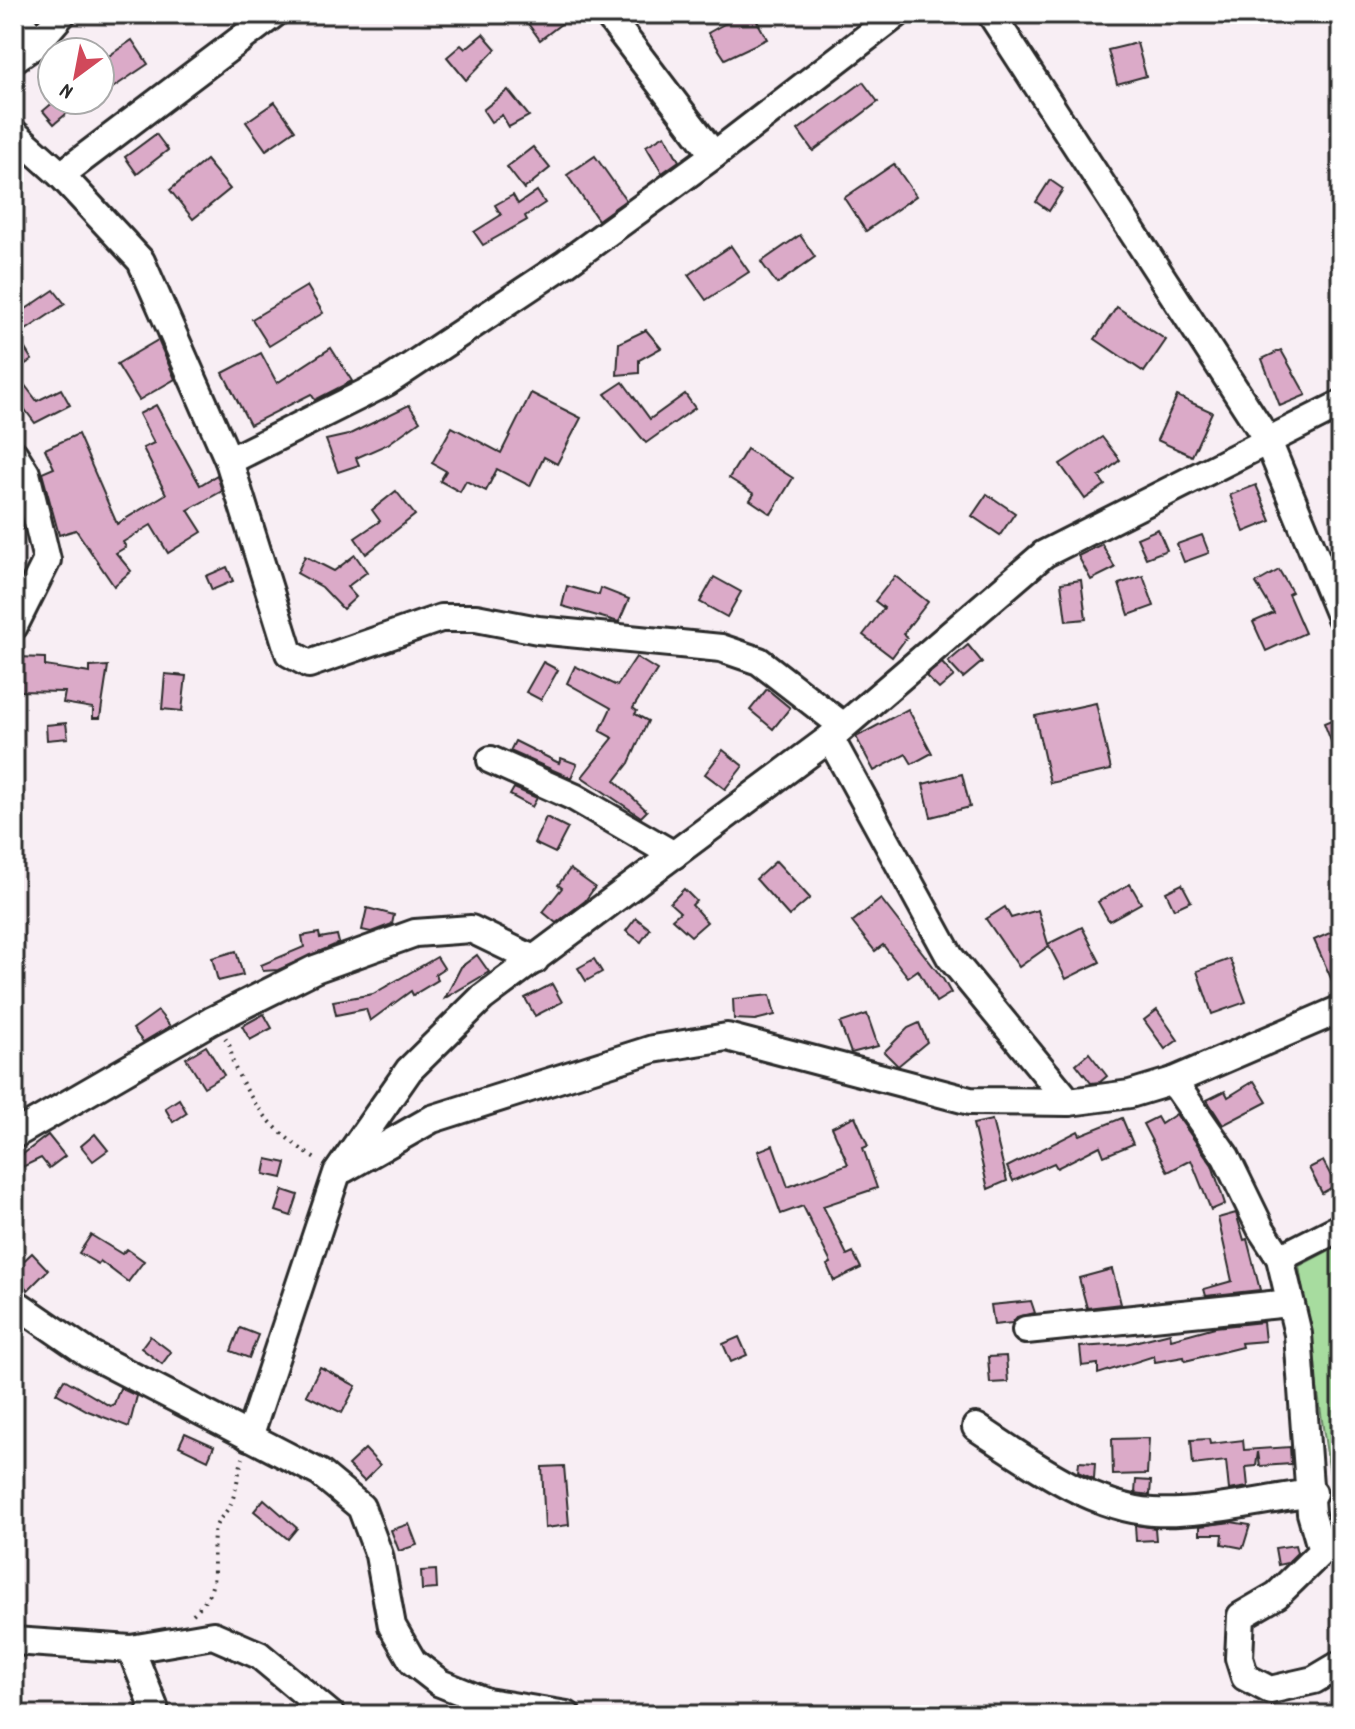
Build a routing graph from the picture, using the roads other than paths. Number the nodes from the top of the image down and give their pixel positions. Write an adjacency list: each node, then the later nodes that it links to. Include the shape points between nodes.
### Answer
1 (15, 14): 8 (street)
2 (62, 14): 7 (street)
3 (274, 14): 12 (street)
4 (607, 14): 11 (street)
5 (897, 14): 11 (street)
6 (991, 14): 14 (street)
7 (43, 36)
8 (36, 44): 9 (street)
9 (14, 59)
10 (14, 133): 12 (street)
11 (714, 155): 16 (street, via 566,263 387,382)
12 (61, 175): 16 (street, via 141,261)
13 (1341, 404): 14 (street)
14 (1267, 439): 17 (street); 19 (street, via 1044,554)
15 (14, 454): 18 (street, via 26,473 47,560)
16 (229, 461): 19 (street, via 289,653 299,661 309,664 441,618 721,648 759,661)
17 (1341, 618)
18 (14, 626)
19 (837, 732): 21 (street); 25 (street, via 950,957)
20 (491, 760): 21 (street, via 574,797)
21 (674, 855): 22 (street)
22 (535, 960): 26 (street, via 471,929 415,933 315,969 211,1021); 27 (street, via 482,998 409,1070)
23 (1341, 1009): 24 (street)
24 (1173, 1081): 25 (street, via 1130,1094); 29 (street, via 1226,1157)
25 (1069, 1102): 27 (street, via 970,1101 727,1037 653,1049 432,1119)
26 (14, 1135)
27 (337, 1173): 34 (street)
28 (1341, 1227): 29 (street)
29 (1280, 1258): 31 (street)
30 (14, 1302): 34 (street, via 88,1353)
31 (1290, 1303): 32 (street); 35 (street, via 1298,1334)
32 (1026, 1330)
33 (976, 1427): 35 (street, via 1074,1487 1153,1512)
34 (249, 1437): 41 (street, via 320,1473 361,1507 379,1555 392,1626 413,1662 440,1683 487,1702)
35 (1313, 1493): 38 (street, via 1311,1513 1322,1551 1277,1595 1241,1616 1239,1658 1245,1677 1270,1690 1314,1680)
36 (14, 1641): 37 (street)
37 (131, 1649): 39 (street, via 154,1707); 40 (street, via 213,1635 259,1655)
38 (1341, 1664)
39 (149, 1715)
40 (331, 1715)
41 (567, 1715)

